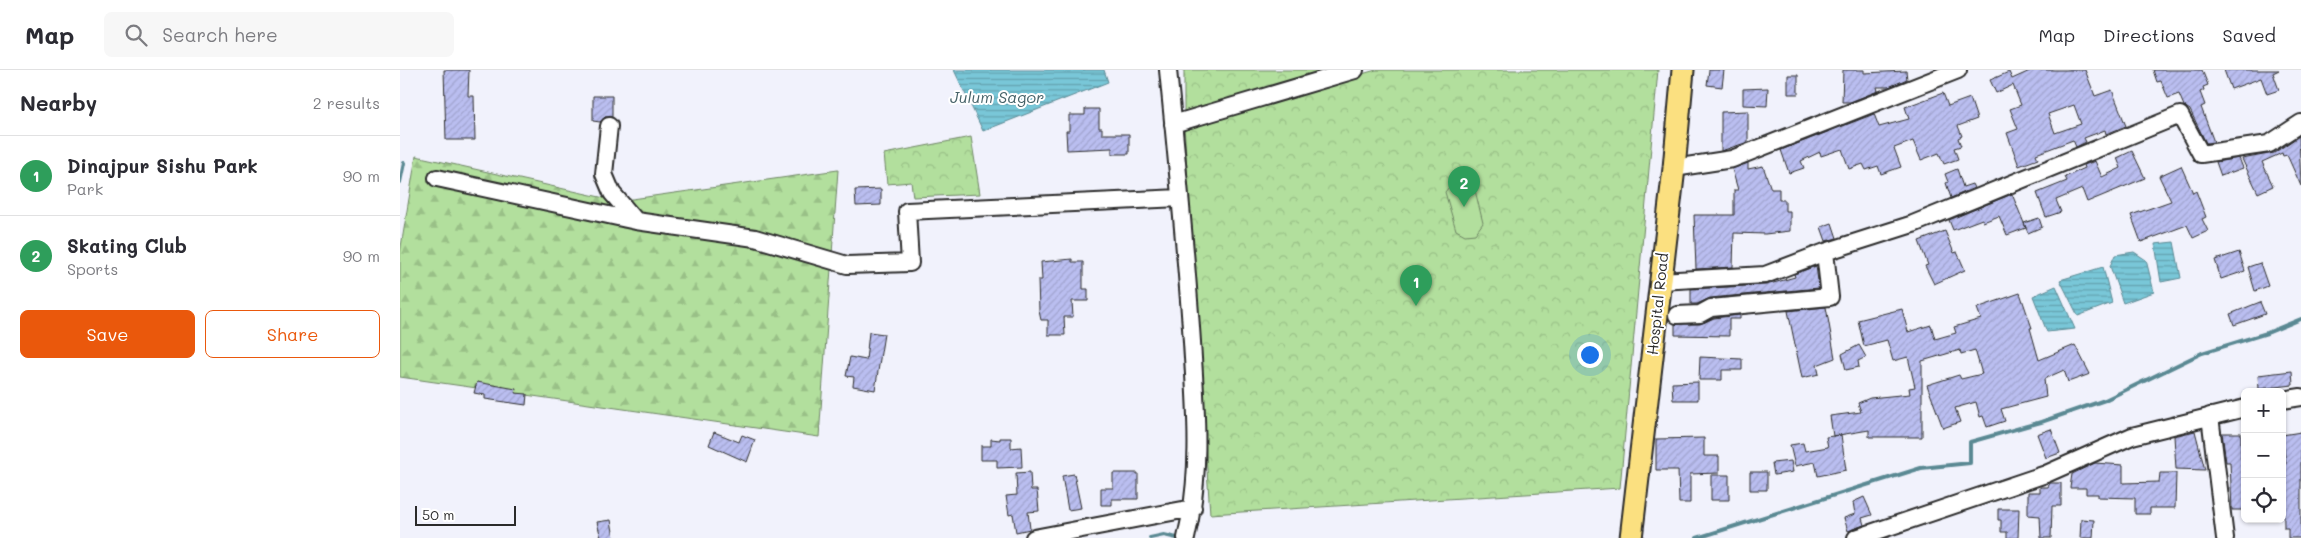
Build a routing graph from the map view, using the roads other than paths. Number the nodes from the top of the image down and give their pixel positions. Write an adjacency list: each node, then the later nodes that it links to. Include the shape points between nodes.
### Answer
1 (1168, 70): 5 (street)
2 (1356, 70): 5 (street)
3 (1683, 70): 8 (main road, Hospital Road)
4 (1958, 70): 8 (street, via 1732,159)
5 (1173, 124): 10 (street)
6 (2301, 124): 12 (street, via 2270,144 2201,154 2180,115 1913,224)
7 (609, 126): 11 (street, via 604,174 612,193)
8 (1674, 168): 13 (main road, Hospital Road)
9 (437, 178): 11 (street)
10 (1180, 198): 11 (street, via 907,212 910,263 847,265 755,238); 19 (street, via 1198,438)
11 (636, 221)
12 (1825, 252): 13 (street, via 1765,275); 14 (street, via 1830,297 1711,308 1700,314)
13 (1660, 281): 22 (main road, Hospital Road)
14 (1677, 315)
15 (2301, 397): 16 (street)
16 (2286, 399)
17 (2241, 409): 18 (street)
18 (2210, 416): 23 (street, via 2132,436 2046,474); 24 (street)
19 (1192, 514): 20 (street); 21 (street)
20 (1034, 538)
21 (1186, 538)
22 (1631, 538)
23 (1856, 538)
24 (2225, 538)

